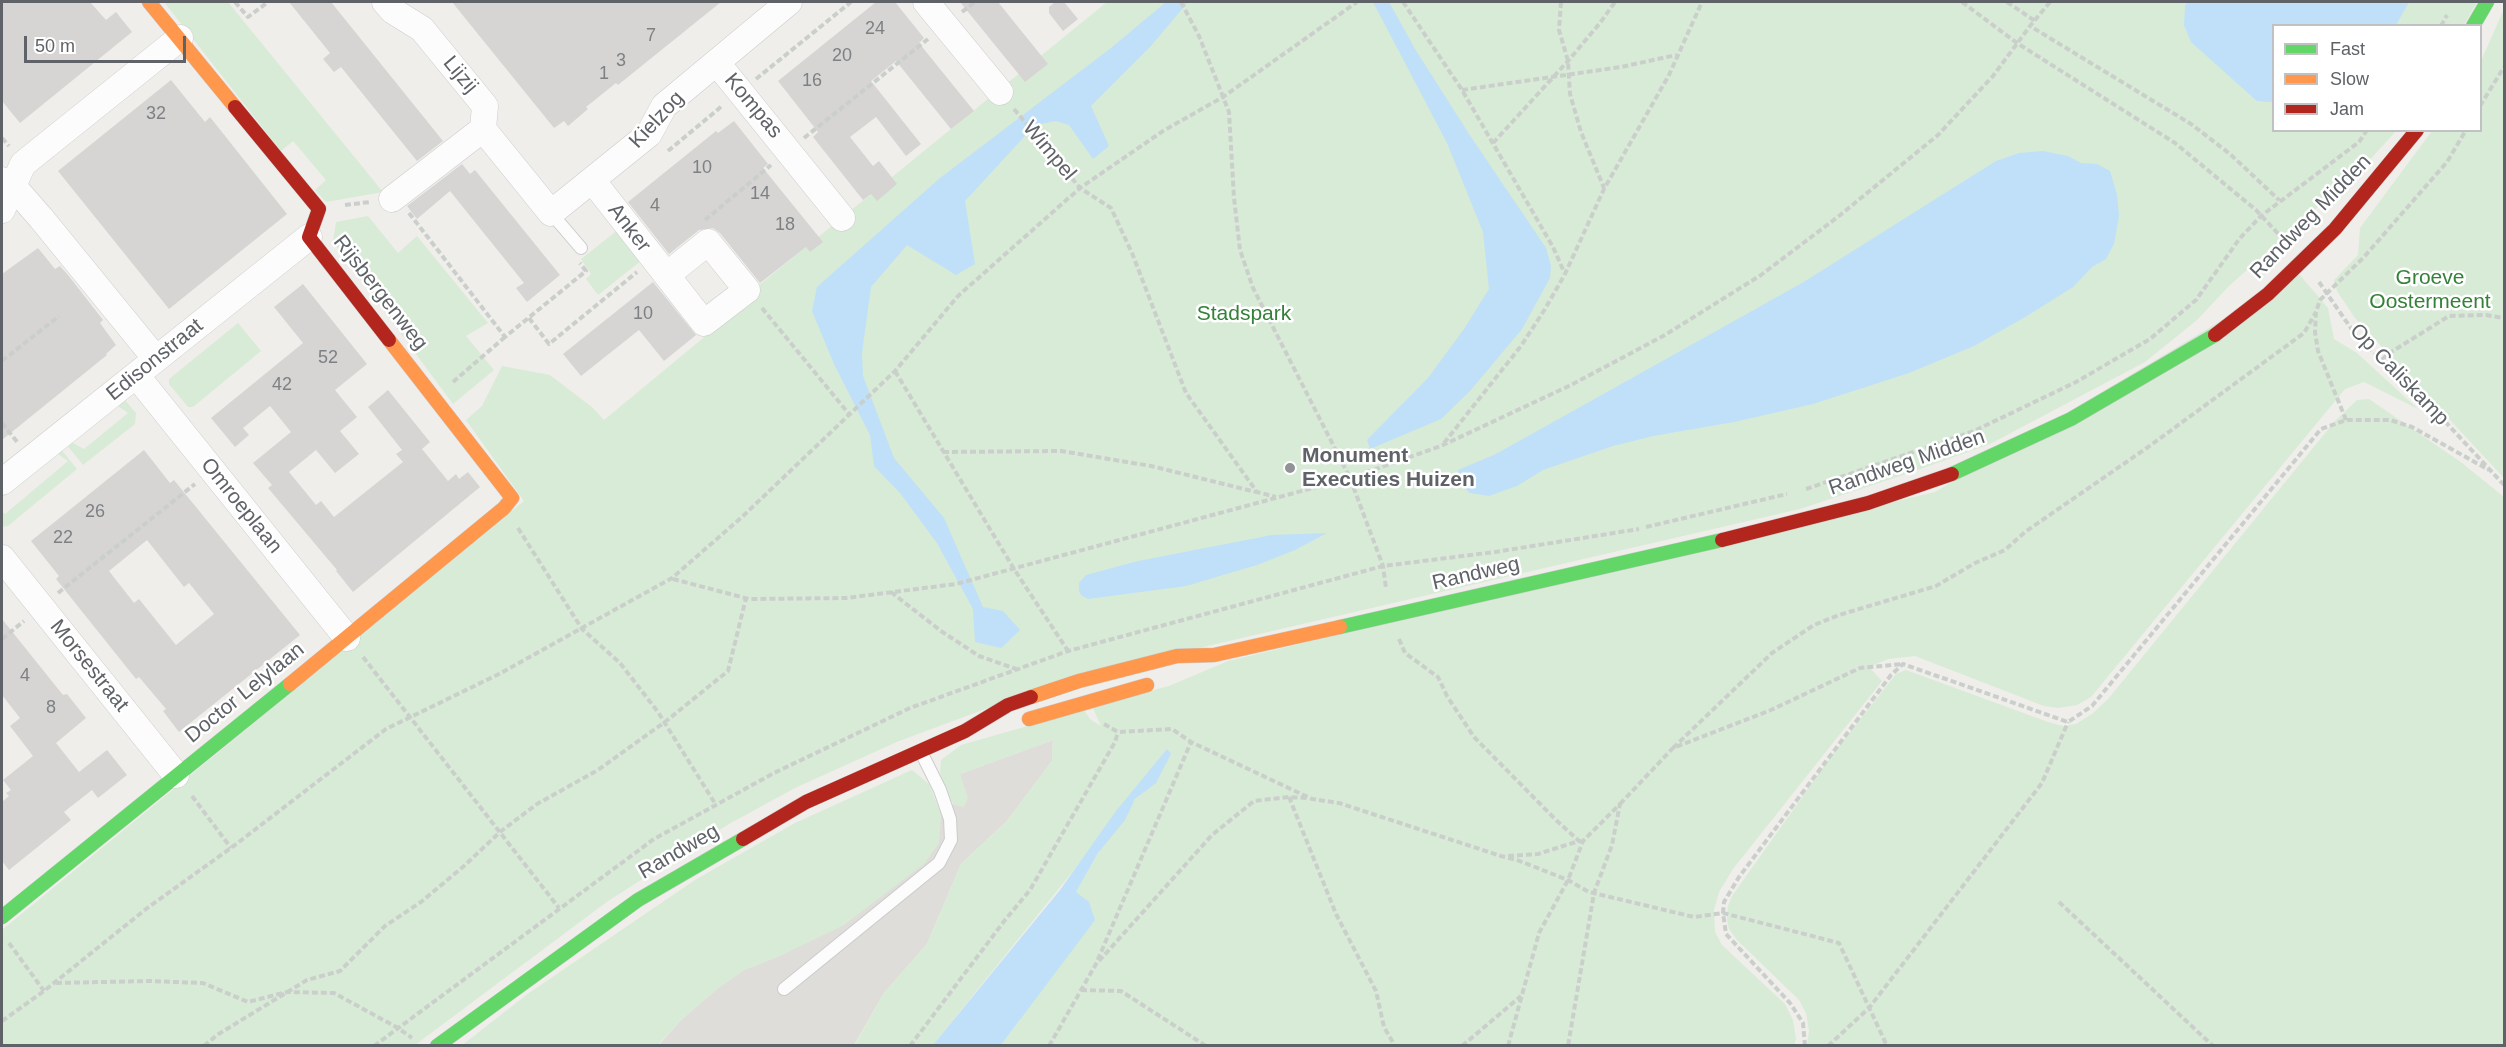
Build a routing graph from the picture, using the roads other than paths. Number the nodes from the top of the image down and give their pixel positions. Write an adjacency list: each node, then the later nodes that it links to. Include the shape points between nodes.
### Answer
1 (149, 2): 7 (main road)
2 (385, 2): 10 (street, Lijzij, via 393,12 422,29 485,106)
3 (789, 2): 8 (street, Kielzog)
4 (926, 2): 9 (street)
5 (2487, 2): 6 (main road)
6 (2474, 24)
7 (180, 38): 15 (street, via 23,164); 20 (main road, Rijsbergenweg, via 319,209)
8 (717, 63): 14 (street, Kielzog, via 664,106 649,134); 19 (street, Kompas)
9 (1000, 92)
10 (483, 129): 16 (street); 18 (street)
11 (2400, 132): 13 (main road, Randweg Midden)
12 (2415, 132): 25 (main road, Randweg Midden, via 2335,229 2268,294 2205,343)
13 (2361, 176)
14 (592, 180): 18 (street, Kielzog); 22 (street, Anker)
15 (7, 183): 17 (street); 24 (street)
16 (394, 197)
17 (2, 210)
18 (551, 213): 21 (lane)
19 (842, 218)
20 (309, 237): 24 (street, Edisonstraat); 28 (main road, Rijsbergenweg)
21 (581, 248)
22 (660, 267): 22 (street, Anker, via 708,242 747,290 704,323)
23 (2200, 328): 25 (main road, Randweg Midden)
24 (156, 359): 26 (street, Edisonstraat)
25 (2168, 363): 29 (main road, Randweg Midden, via 2071,419 1968,468 1868,502)
26 (136, 375): 27 (street, Edisonstraat); 31 (street, Omroeplaan)
27 (2, 482)
28 (512, 498): 31 (main road, Doctor Lelylaan)
29 (1749, 534): 32 (main road, Randweg)
30 (2, 558): 37 (street, Morsestraat)
31 (347, 638): 37 (main road, Doctor Lelylaan)
32 (1214, 655): 33 (main road, Randweg); 35 (main road, Randweg, via 1177,656 1079,681 1008,705)
33 (1192, 670)
34 (1161, 680): 35 (main road, Randweg, via 1087,704)
35 (965, 731): 36 (main road, Randweg)
36 (920, 750): 39 (lane, via 950,819 951,840 939,863); 40 (main road, Randweg, via 806,802 638,900)
37 (176, 775): 38 (main road, Doctor Lelylaan)
38 (2, 917)
39 (784, 989)
40 (437, 1046)

